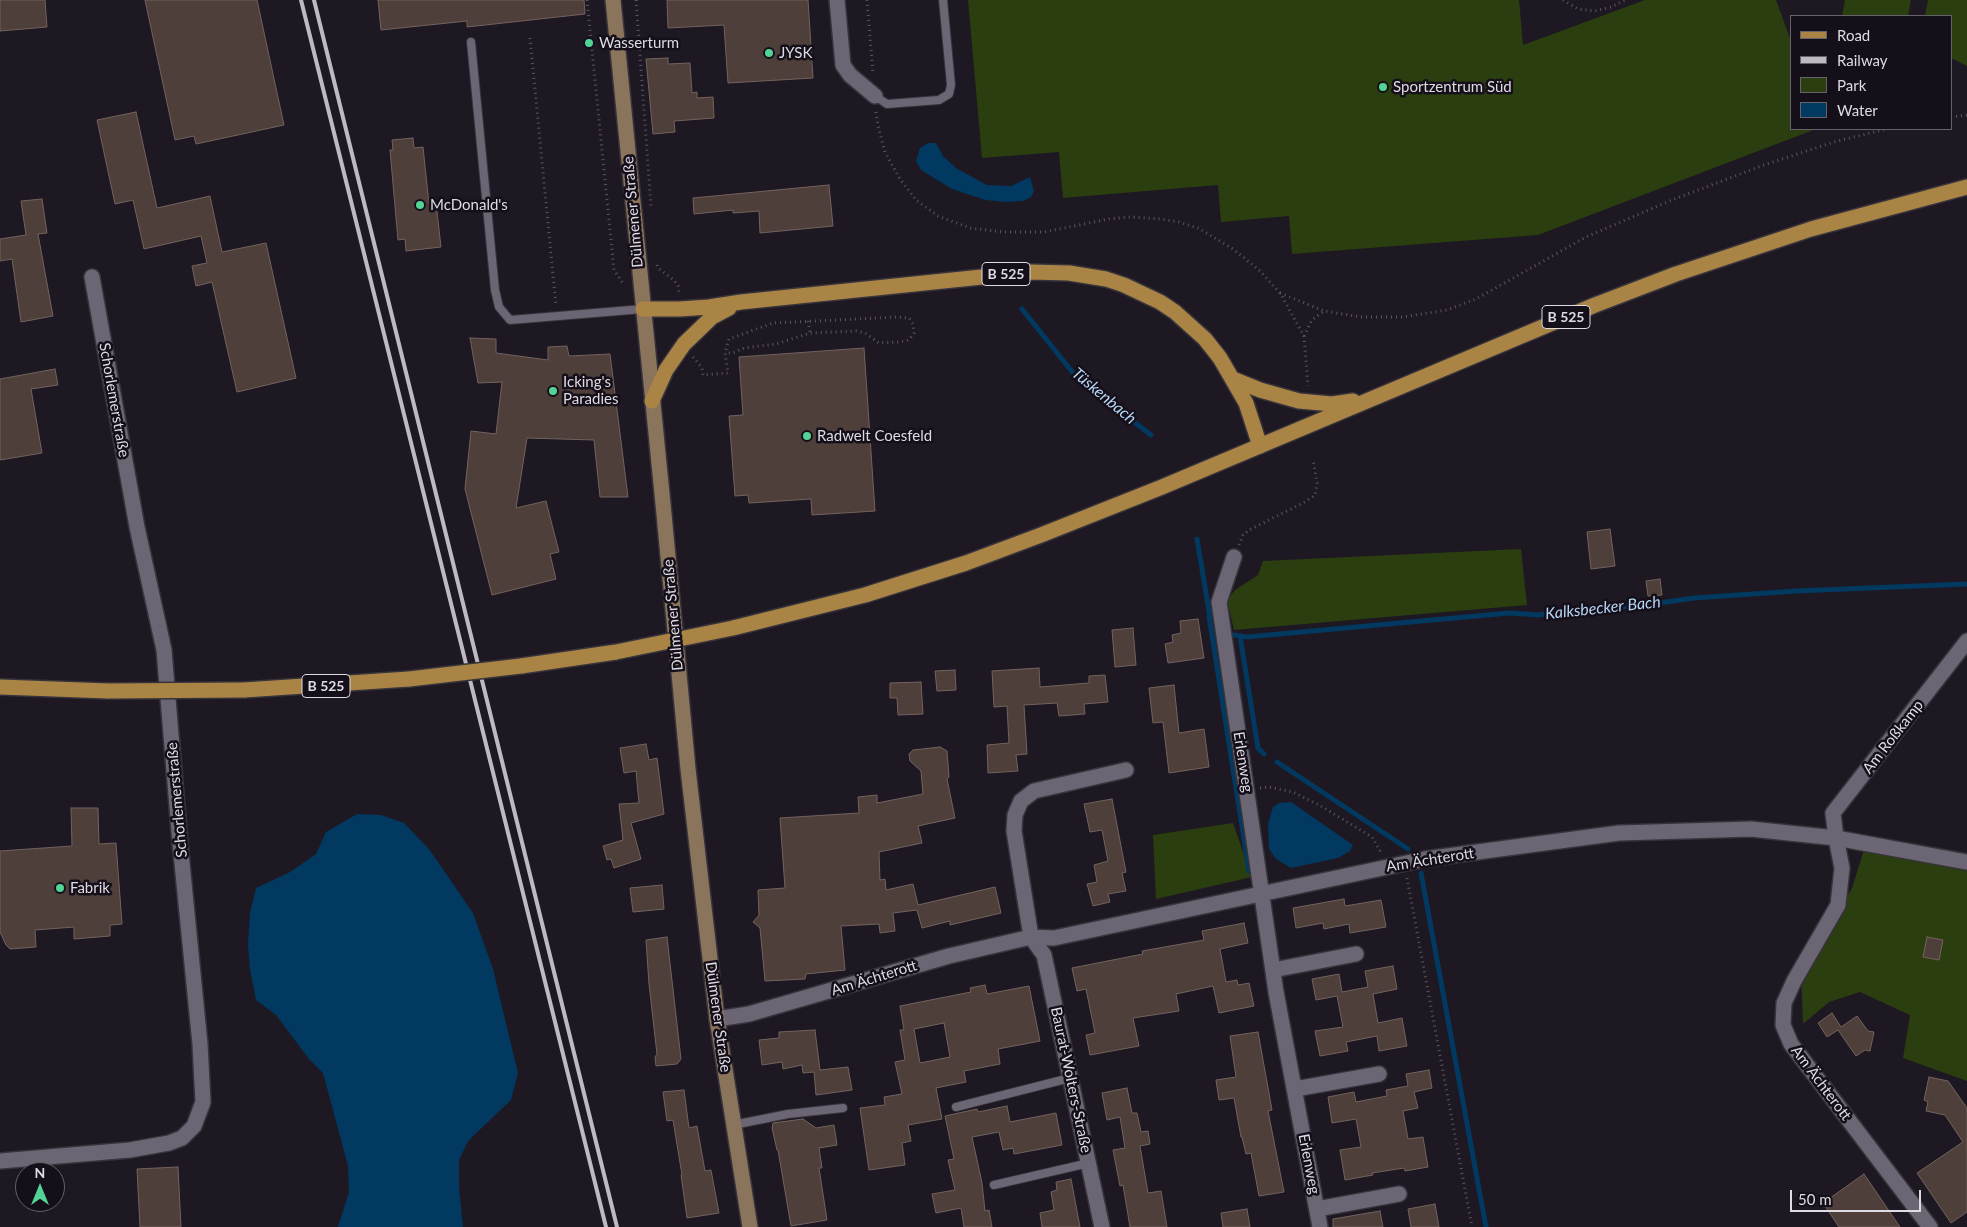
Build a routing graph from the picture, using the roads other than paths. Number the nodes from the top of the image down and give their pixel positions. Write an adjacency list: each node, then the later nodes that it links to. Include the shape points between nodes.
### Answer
1 (613, 0): 9 (street, Dülmener Straße)
2 (838, 0): 5 (street, via 843,65)
3 (943, 0): 5 (lane, via 951,85 949,94 939,100 888,104)
4 (471, 42): 9 (lane, via 499,307 510,320)
5 (875, 96)
6 (1967, 187): 11 (main road, B 525, via 1811,229 1676,274)
7 (92, 277): 31 (street, Schorlemerstraße, via 137,527 164,650 203,1102 194,1126 182,1138 169,1144)
8 (741, 302): 9 (main road, B 525, via 680,309); 10 (main road, B 525, via 1030,272 1088,275 1124,285 1175,312 1205,339); 12 (main road, via 712,317 684,344 666,370)
9 (643, 309): 12 (street, Dülmener Straße)
10 (1233, 379): 11 (main road, via 1299,401 1332,404); 13 (main road, B 525, via 1246,403)
11 (1371, 399): 13 (main road, B 525)
12 (652, 401): 24 (street, Dülmener Straße, via 688,769)
13 (1260, 446): 16 (main road, B 525, bridge, via 1041,536 966,563 865,595 733,628 616,652 409,679 244,690 108,691)
14 (1234, 557): 20 (street, Erlenweg, via 1219,602)
15 (1967, 641): 18 (street, Am Roßkamp, via 1833,813)
16 (0, 687)
17 (1126, 770): 21 (street, via 1034,791 1021,801 1015,814 1014,831)
18 (1836, 838): 19 (street, Am Ächterott); 20 (street, Am Ächterott, via 1750,828 1619,833 1404,863); 39 (street, Am Ächterott, via 1842,868 1838,905 1784,1003 1784,1026 1791,1044)
19 (1967, 862)
20 (1263, 893): 21 (street, Am Ächterott, via 1054,938); 23 (street, Erlenweg)
21 (1031, 937): 24 (street, Am Ächterott, via 949,956 749,1014); 26 (street, Baurat-Wolters-Straße, via 1044,955)
22 (1356, 954): 23 (street)
23 (1273, 970): 27 (street, Erlenweg)
24 (717, 1019): 30 (street, Dülmener Straße)
25 (1379, 1074): 27 (street)
26 (1070, 1078): 28 (lane); 32 (street, Baurat-Wolters-Straße)
27 (1295, 1089): 35 (street, Erlenweg)
28 (956, 1107)
29 (843, 1108): 30 (lane)
30 (733, 1125): 36 (street, Dülmener Straße)
31 (0, 1161)
32 (1089, 1163): 33 (lane); 37 (street, Baurat-Wolters-Straße)
33 (994, 1185)
34 (1399, 1194): 35 (street, Erlenweg)
35 (1317, 1209): 38 (street, Erlenweg)
36 (750, 1227)
37 (1102, 1227)
38 (1320, 1227)
39 (1930, 1227)

